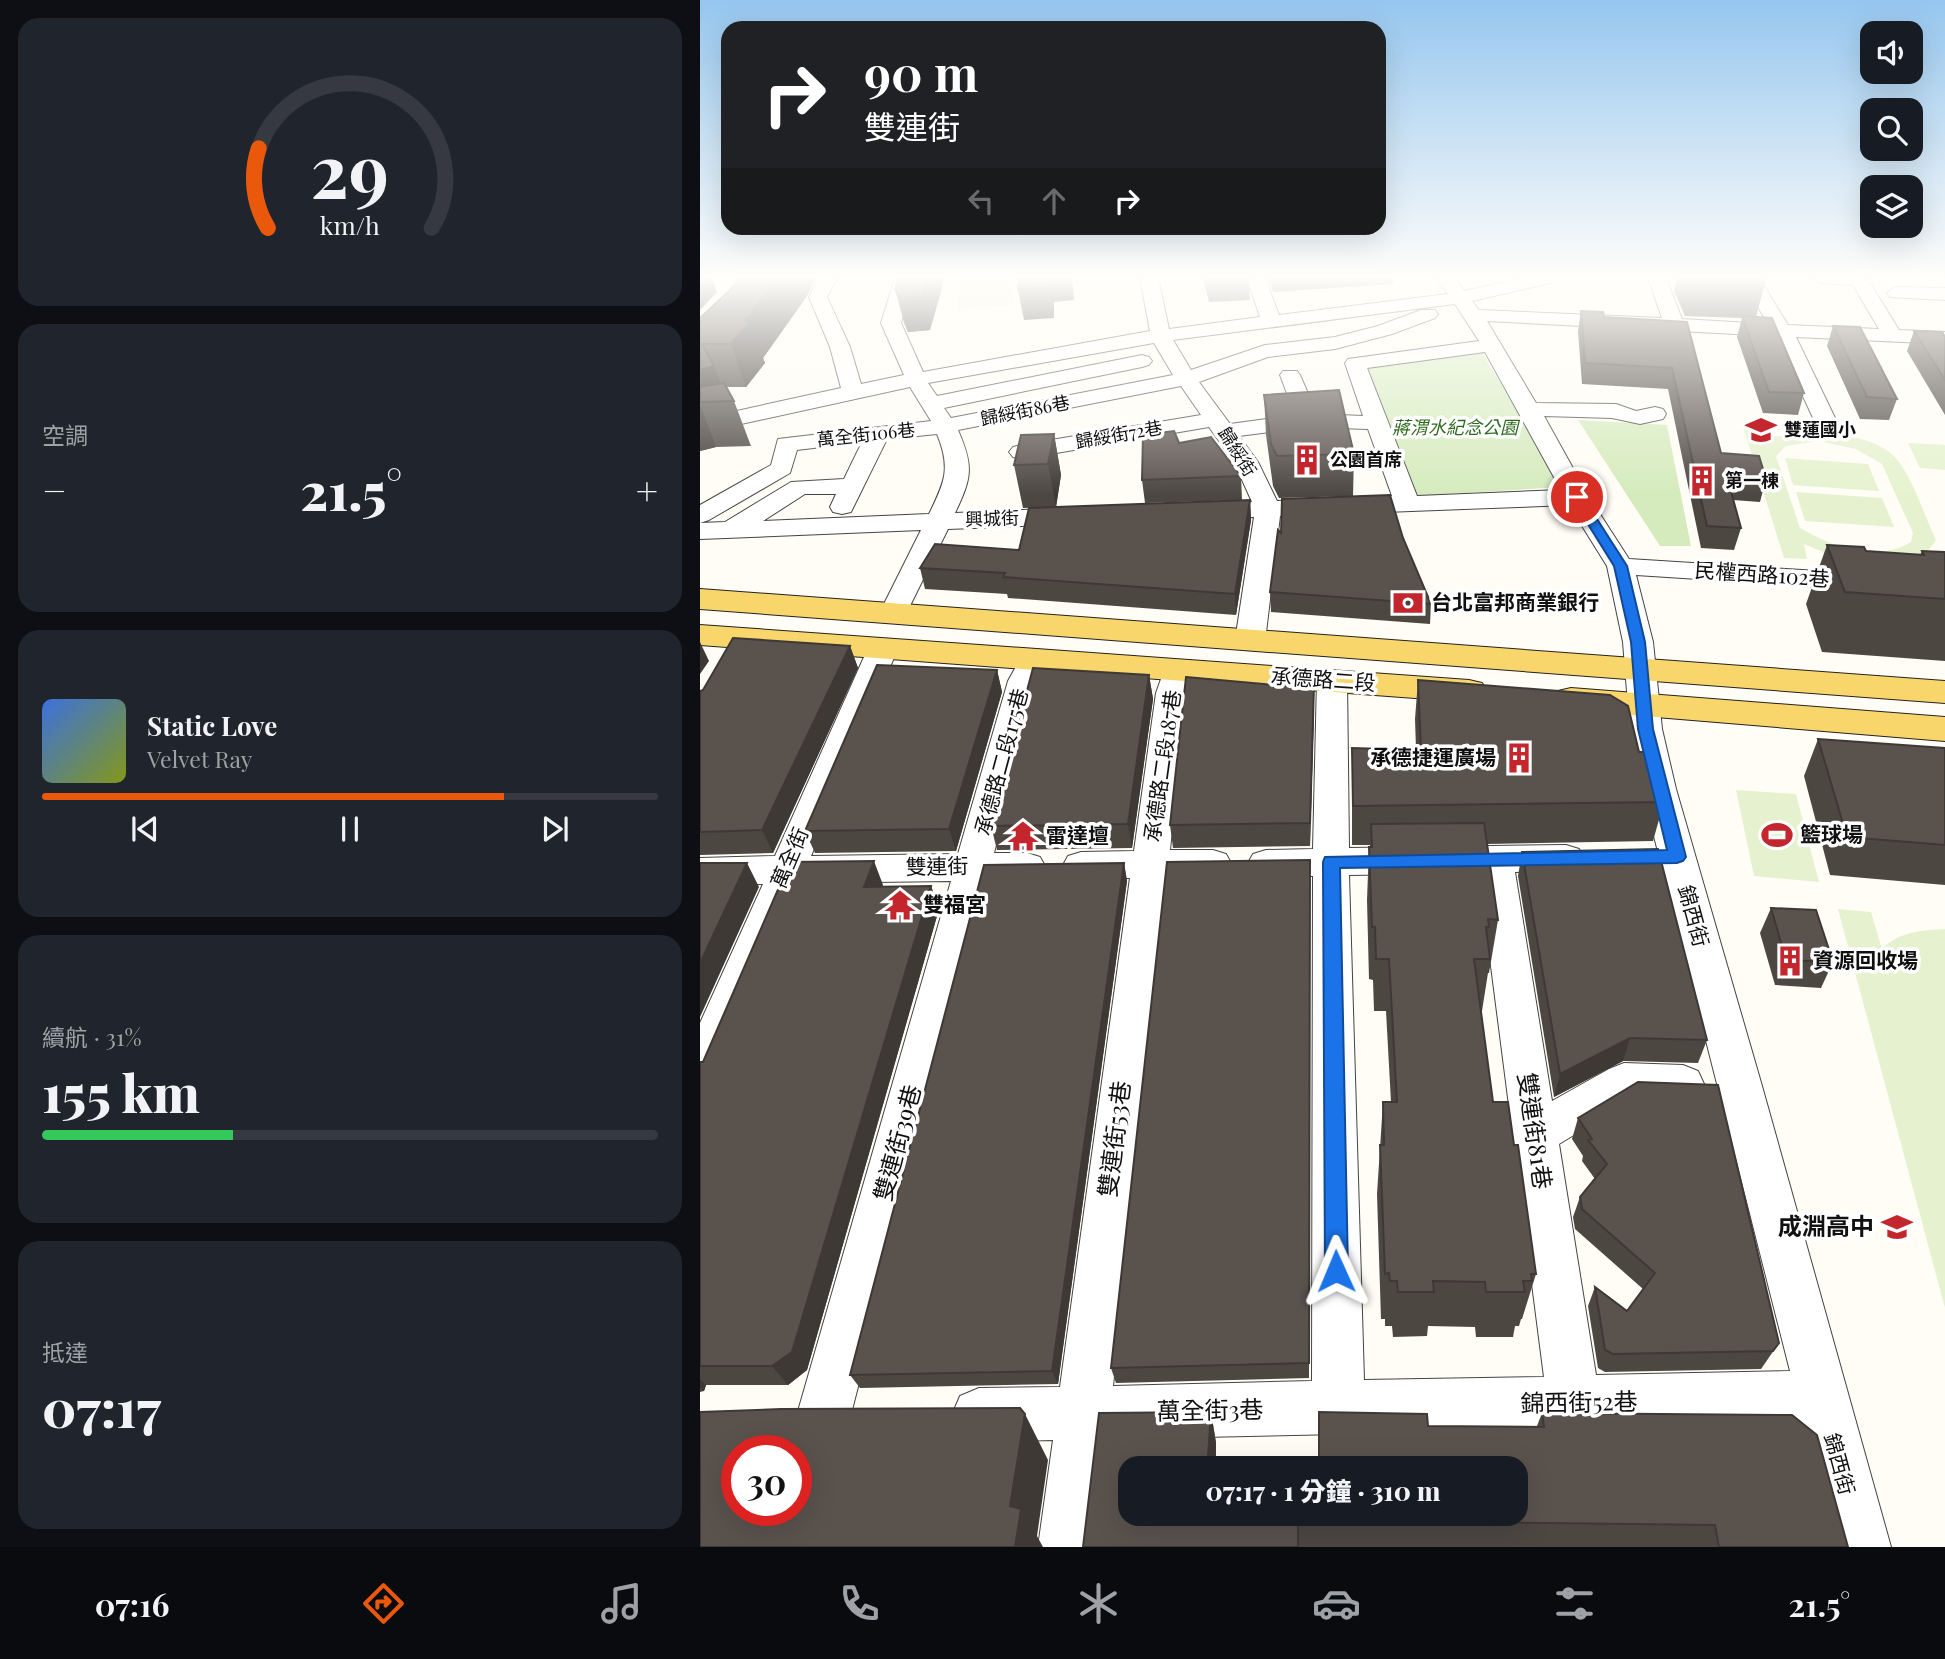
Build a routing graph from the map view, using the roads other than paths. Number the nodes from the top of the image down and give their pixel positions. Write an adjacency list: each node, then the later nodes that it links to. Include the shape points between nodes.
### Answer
1 (841, 350): 13 (street)
2 (903, 350): 12 (street)
3 (1128, 350): 12 (street)
4 (1144, 350): 14 (street, 歸綏街86巷)
5 (1168, 350): 11 (street, 歸綏街)
6 (1272, 350): 11 (street, 歸綏街86巷)
7 (1451, 350): 20 (street, via 1355,363)
8 (1493, 350): 16 (street, 錦西街)
9 (1793, 350): 19 (street)
10 (1290, 375): 18 (street)
11 (1186, 379): 21 (street, 歸綏街); 23 (street, 歸綏街86巷)
12 (916, 380): 13 (street); 14 (street, 萬全街)
13 (853, 392): 15 (street)
14 (930, 404): 23 (street, 萬全街)
15 (772, 409): 22 (street); 26 (street)
16 (1529, 409): 17 (street, via 1616,411 1646,418); 28 (street, 錦西街)
17 (1655, 414)
18 (1308, 420): 20 (street, 歸綏街72巷); 21 (street, 歸綏街72巷)
19 (1825, 420)
20 (1377, 423): 29 (street)
21 (1220, 425): 25 (street, 歸綏街72巷); 30 (street, 歸綏街, via 1246,462)
22 (700, 426)
23 (945, 426): 24 (street, 萬全街106巷); 34 (street, 萬全街, via 958,457 956,485)
24 (878, 434): 26 (street, 萬全街106巷); 27 (street)
25 (1021, 452)
26 (784, 456): 27 (street); 32 (street)
27 (856, 476): 35 (street); 36 (street, via 800,487)
28 (1577, 497): 29 (street); 38 (street, 錦西街)
29 (1407, 503): 30 (street)
30 (1268, 509): 31 (street); 44 (street)
31 (1186, 512)
32 (700, 515)
33 (1090, 516): 34 (street, 興城街)
34 (939, 522): 35 (street, 興城街); 41 (street, 萬全街)
35 (833, 526): 36 (street, 興城街)
36 (729, 530): 37 (street, 興城街)
37 (700, 531)
38 (1620, 566): 39 (street, 民權西路102巷); 49 (street, 錦西街, via 1638,642)
39 (1945, 587)
40 (700, 599): 41 (main road, 承德路二段)
41 (888, 631): 43 (main road, 承德路二段); 44 (main road, 承德路二段); 45 (main road, 承德路二段); 59 (street, 萬全街)
42 (700, 635): 43 (main road, 承德路二段)
43 (741, 638): 46 (street)
44 (1250, 641): 49 (main road, 承德路二段)
45 (1034, 658): 47 (main road, 承德路二段); 58 (street, 承德路二段175巷, via 1023,681)
46 (720, 668)
47 (1178, 668): 48 (main road, 承德路二段); 57 (street, 承德路二段187巷)
48 (1332, 680): 51 (main road, 承德路二段); 56 (street)
49 (1642, 687): 50 (main road, 承德路二段); 52 (main road, 承德路二段); 53 (main road, 承德路二段); 62 (street, 錦西街, via 1659,789 1658,857)
50 (1945, 692)
51 (1498, 693)
52 (1540, 697)
53 (1945, 729)
54 (1599, 858): 55 (street, 雙連街)
55 (1495, 859): 56 (street, 雙連街); 63 (street, 雙連街81巷)
56 (1331, 862): 57 (street, 雙連街); 66 (street)
57 (1149, 864): 58 (street, 雙連街); 67 (street, 雙連街53巷)
58 (973, 867): 59 (street, 雙連街); 69 (street, 雙連街39巷, via 802,1419)
59 (785, 870): 60 (street, 雙連街); 61 (street, 萬全街)
60 (700, 871)
61 (700, 1070)
62 (1741, 1086): 63 (street, via 1624,1083); 64 (street, 錦西街)
63 (1535, 1134): 65 (street, 雙連街81巷)
64 (1820, 1398): 65 (street, 錦西街52巷); 71 (street, 錦西街)
65 (1574, 1403): 66 (street, 錦西街52巷)
66 (1338, 1408): 67 (street, 萬全街3巷)
67 (1082, 1413): 68 (street, 萬全街3巷); 70 (street, 雙連街53巷)
68 (932, 1416)
69 (877, 1417)
70 (1067, 1547)
71 (1861, 1547)

